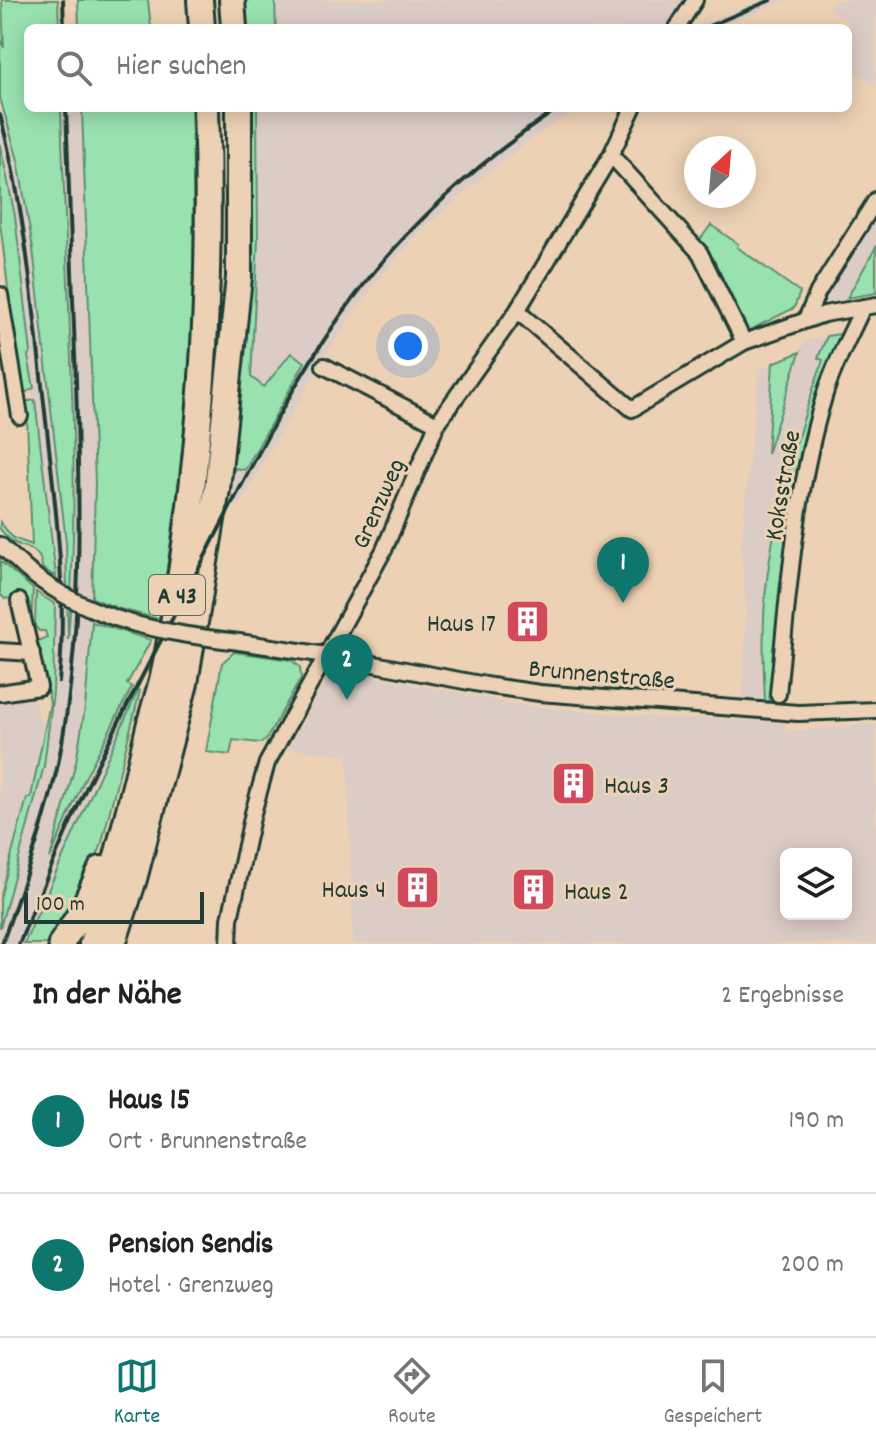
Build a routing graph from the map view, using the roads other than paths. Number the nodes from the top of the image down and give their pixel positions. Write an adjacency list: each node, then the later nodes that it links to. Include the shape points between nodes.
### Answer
1 (200, 0): 5 (highway)
2 (221, 0): 6 (highway)
3 (232, 0): 7 (highway)
4 (695, 0): 8 (street)
5 (202, 24)
6 (222, 24)
7 (234, 24)
8 (680, 24)
9 (206, 112): 32 (highway, A 43, via 208,238 201,413 166,666)
10 (225, 112): 19 (highway, A 43)
11 (239, 112): 19 (highway, via 239,277)
12 (631, 112): 13 (street, Grenzweg)
13 (611, 155): 17 (street, Grenzweg); 20 (street, via 700,253)
14 (876, 200): 18 (street)
15 (0, 295): 22 (street)
16 (869, 306): 18 (street); 30 (street, Koksstraße, via 825,394 814,437 795,533)
17 (517, 311): 20 (street, via 632,409); 23 (street, Grenzweg)
18 (806, 319): 20 (street)
19 (232, 332): 35 (highway, A 43, via 219,473 185,683)
20 (744, 342)
21 (324, 366): 23 (street)
22 (20, 416)
23 (437, 424): 28 (street, Grenzweg, via 384,550)
24 (0, 545): 28 (street, Brunnenstraße, bridge, via 73,602 124,622)
25 (19, 601): 27 (street)
26 (0, 651): 27 (street)
27 (32, 653): 29 (street, via 39,687)
28 (326, 655): 31 (street, Brunnenstraße, via 540,693 798,713); 36 (street, Grenzweg, via 264,770)
29 (0, 693)
30 (778, 694)
31 (876, 710)
32 (139, 774): 33 (highway, via 96,883); 34 (highway, A 43)
33 (61, 944)
34 (92, 944)
35 (113, 944)
36 (229, 944)

